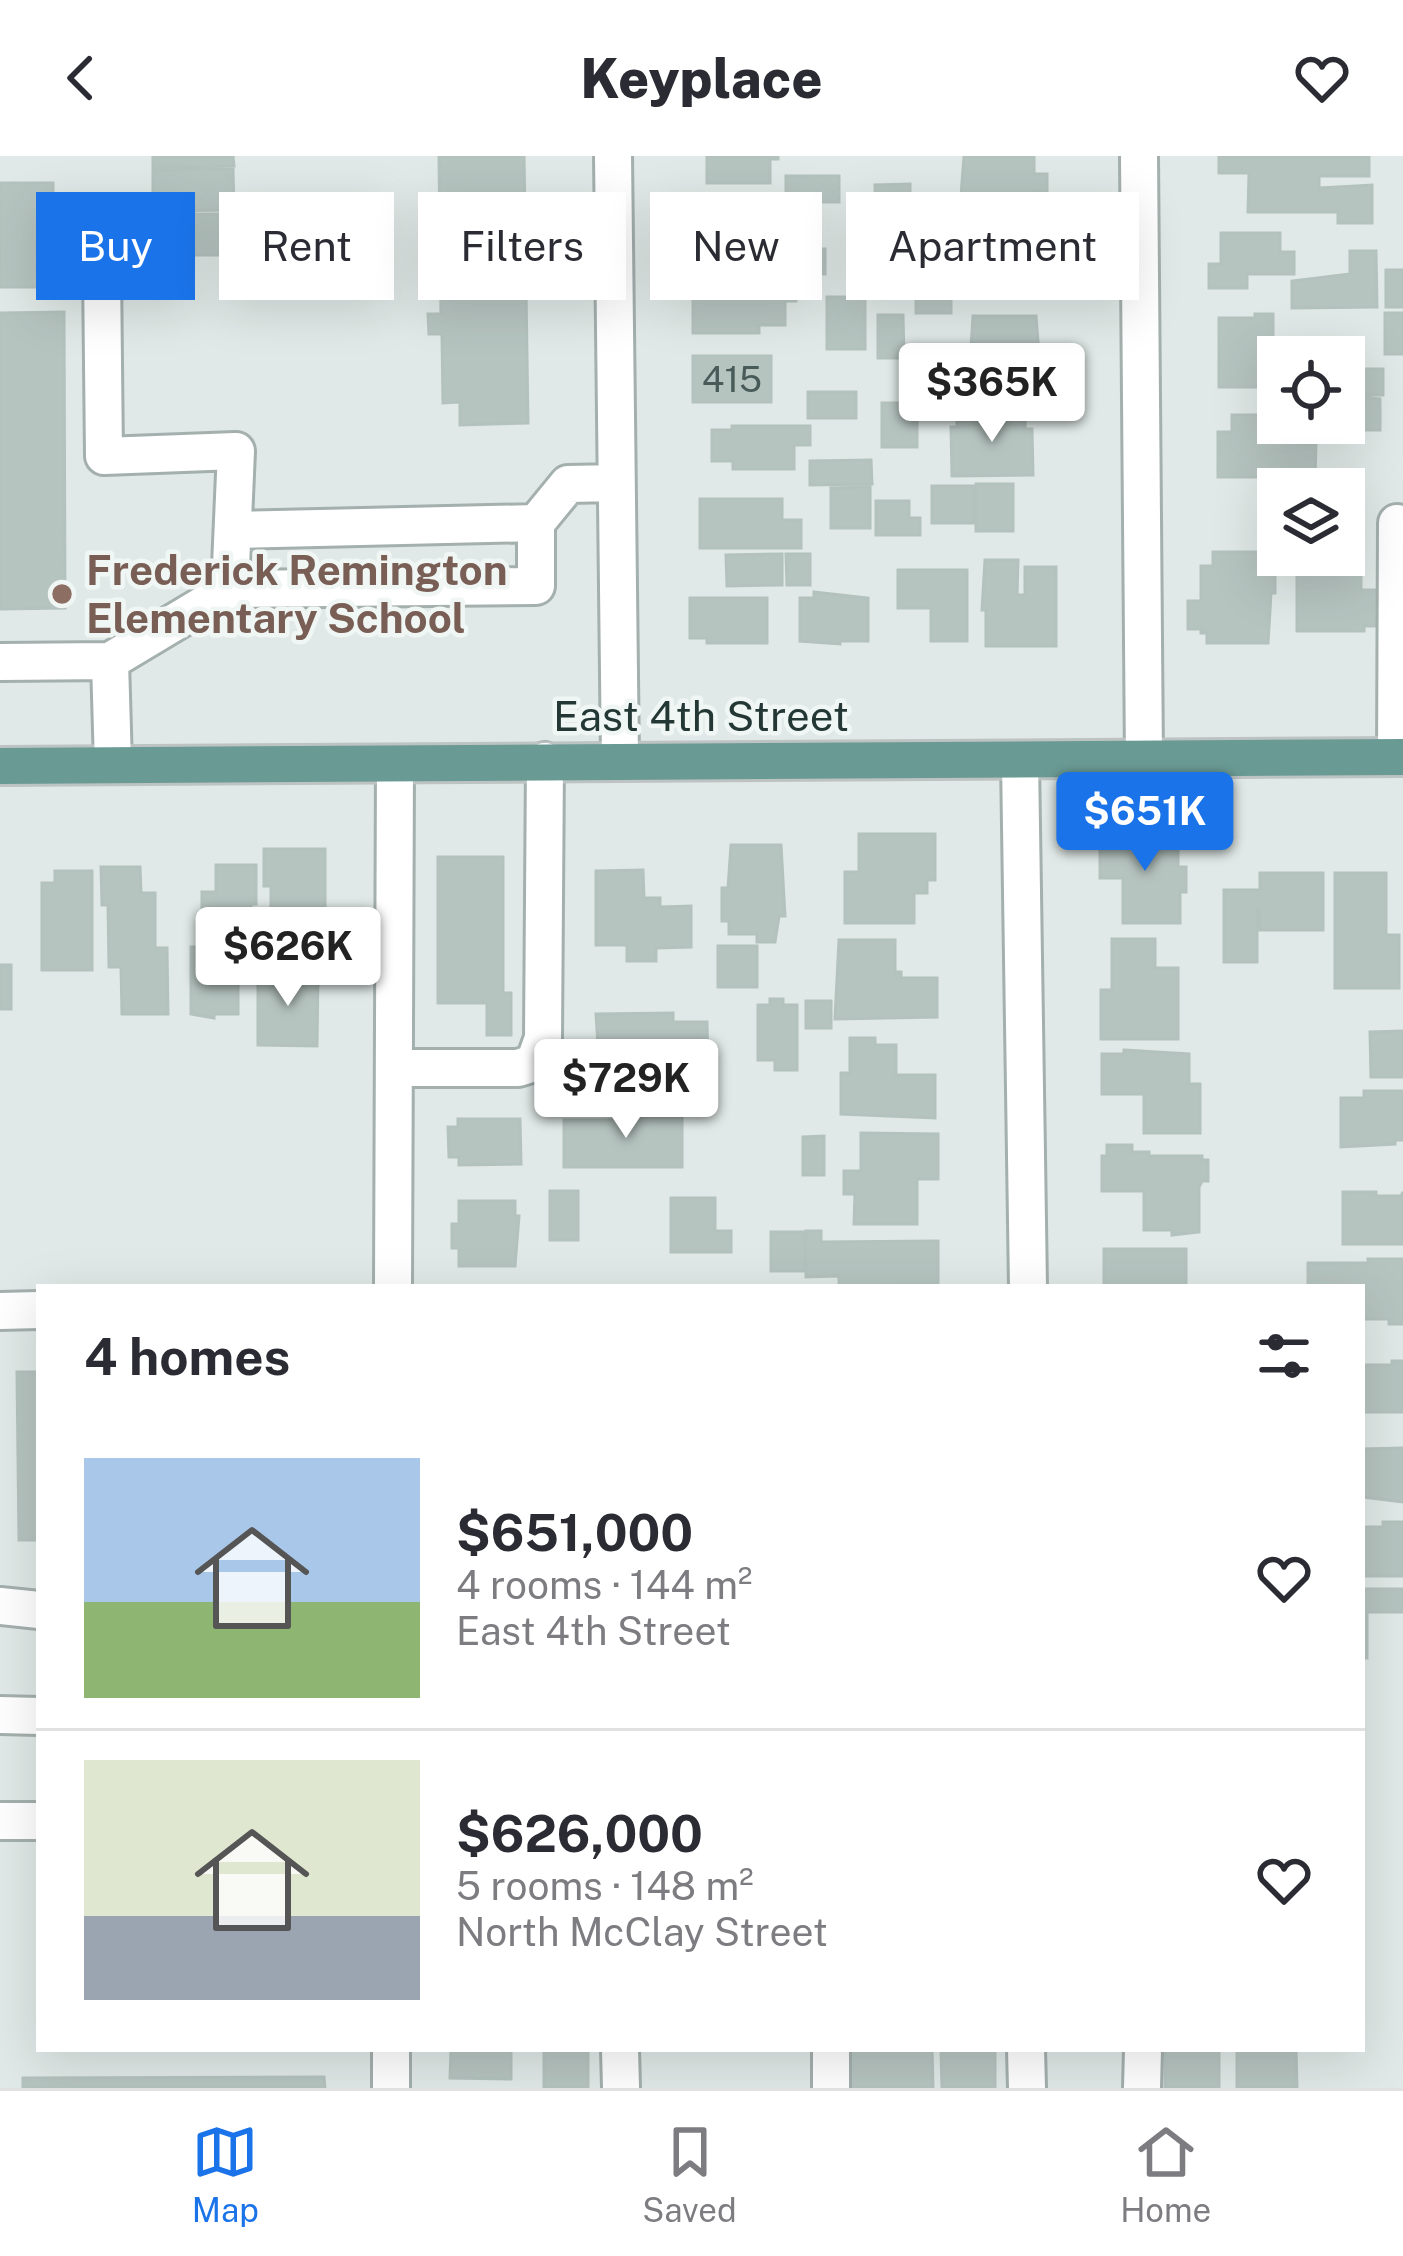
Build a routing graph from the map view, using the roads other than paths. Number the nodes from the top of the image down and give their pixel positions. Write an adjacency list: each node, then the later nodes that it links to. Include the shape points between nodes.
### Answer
1 (613, 156): 4 (street)
2 (1139, 156): 14 (street)
3 (102, 300): 7 (street, via 104,456 236,451)
4 (616, 483): 5 (street, via 568,484); 12 (street)
5 (536, 523): 7 (street); 8 (street, via 536,586)
6 (1397, 523): 11 (street)
7 (235, 530): 8 (street)
8 (230, 589): 9 (street)
9 (110, 661): 10 (street); 18 (street)
10 (0, 662)
11 (1400, 758): 14 (main road, East 4th Street)
12 (620, 760): 13 (main road, East 4th Street); 15 (main road, East 4th Street)
13 (1020, 760): 14 (main road, East 4th Street); 21 (street)
14 (1144, 760)
15 (545, 761): 16 (main road, East 4th Street); 19 (street, via 540,1054 518,1068)
16 (395, 764): 18 (main road, East 4th Street); 19 (street)
17 (0, 766): 18 (main road, East 4th Street)
18 (113, 766)
19 (394, 1068): 20 (street)
20 (393, 1284)
21 (1028, 1284)
22 (36, 1310): 23 (street)
23 (0, 1311)
24 (0, 1606): 25 (street)
25 (36, 1610)
26 (0, 1715): 27 (street)
27 (36, 1716)
28 (0, 1821): 29 (street)
29 (36, 1821)
30 (391, 2052): 35 (street)
31 (620, 2052): 36 (street)
32 (831, 2052): 37 (street)
33 (1026, 2052): 38 (street)
34 (1142, 2052): 39 (street)
35 (391, 2088)
36 (621, 2088)
37 (831, 2088)
38 (1027, 2088)
39 (1142, 2088)

